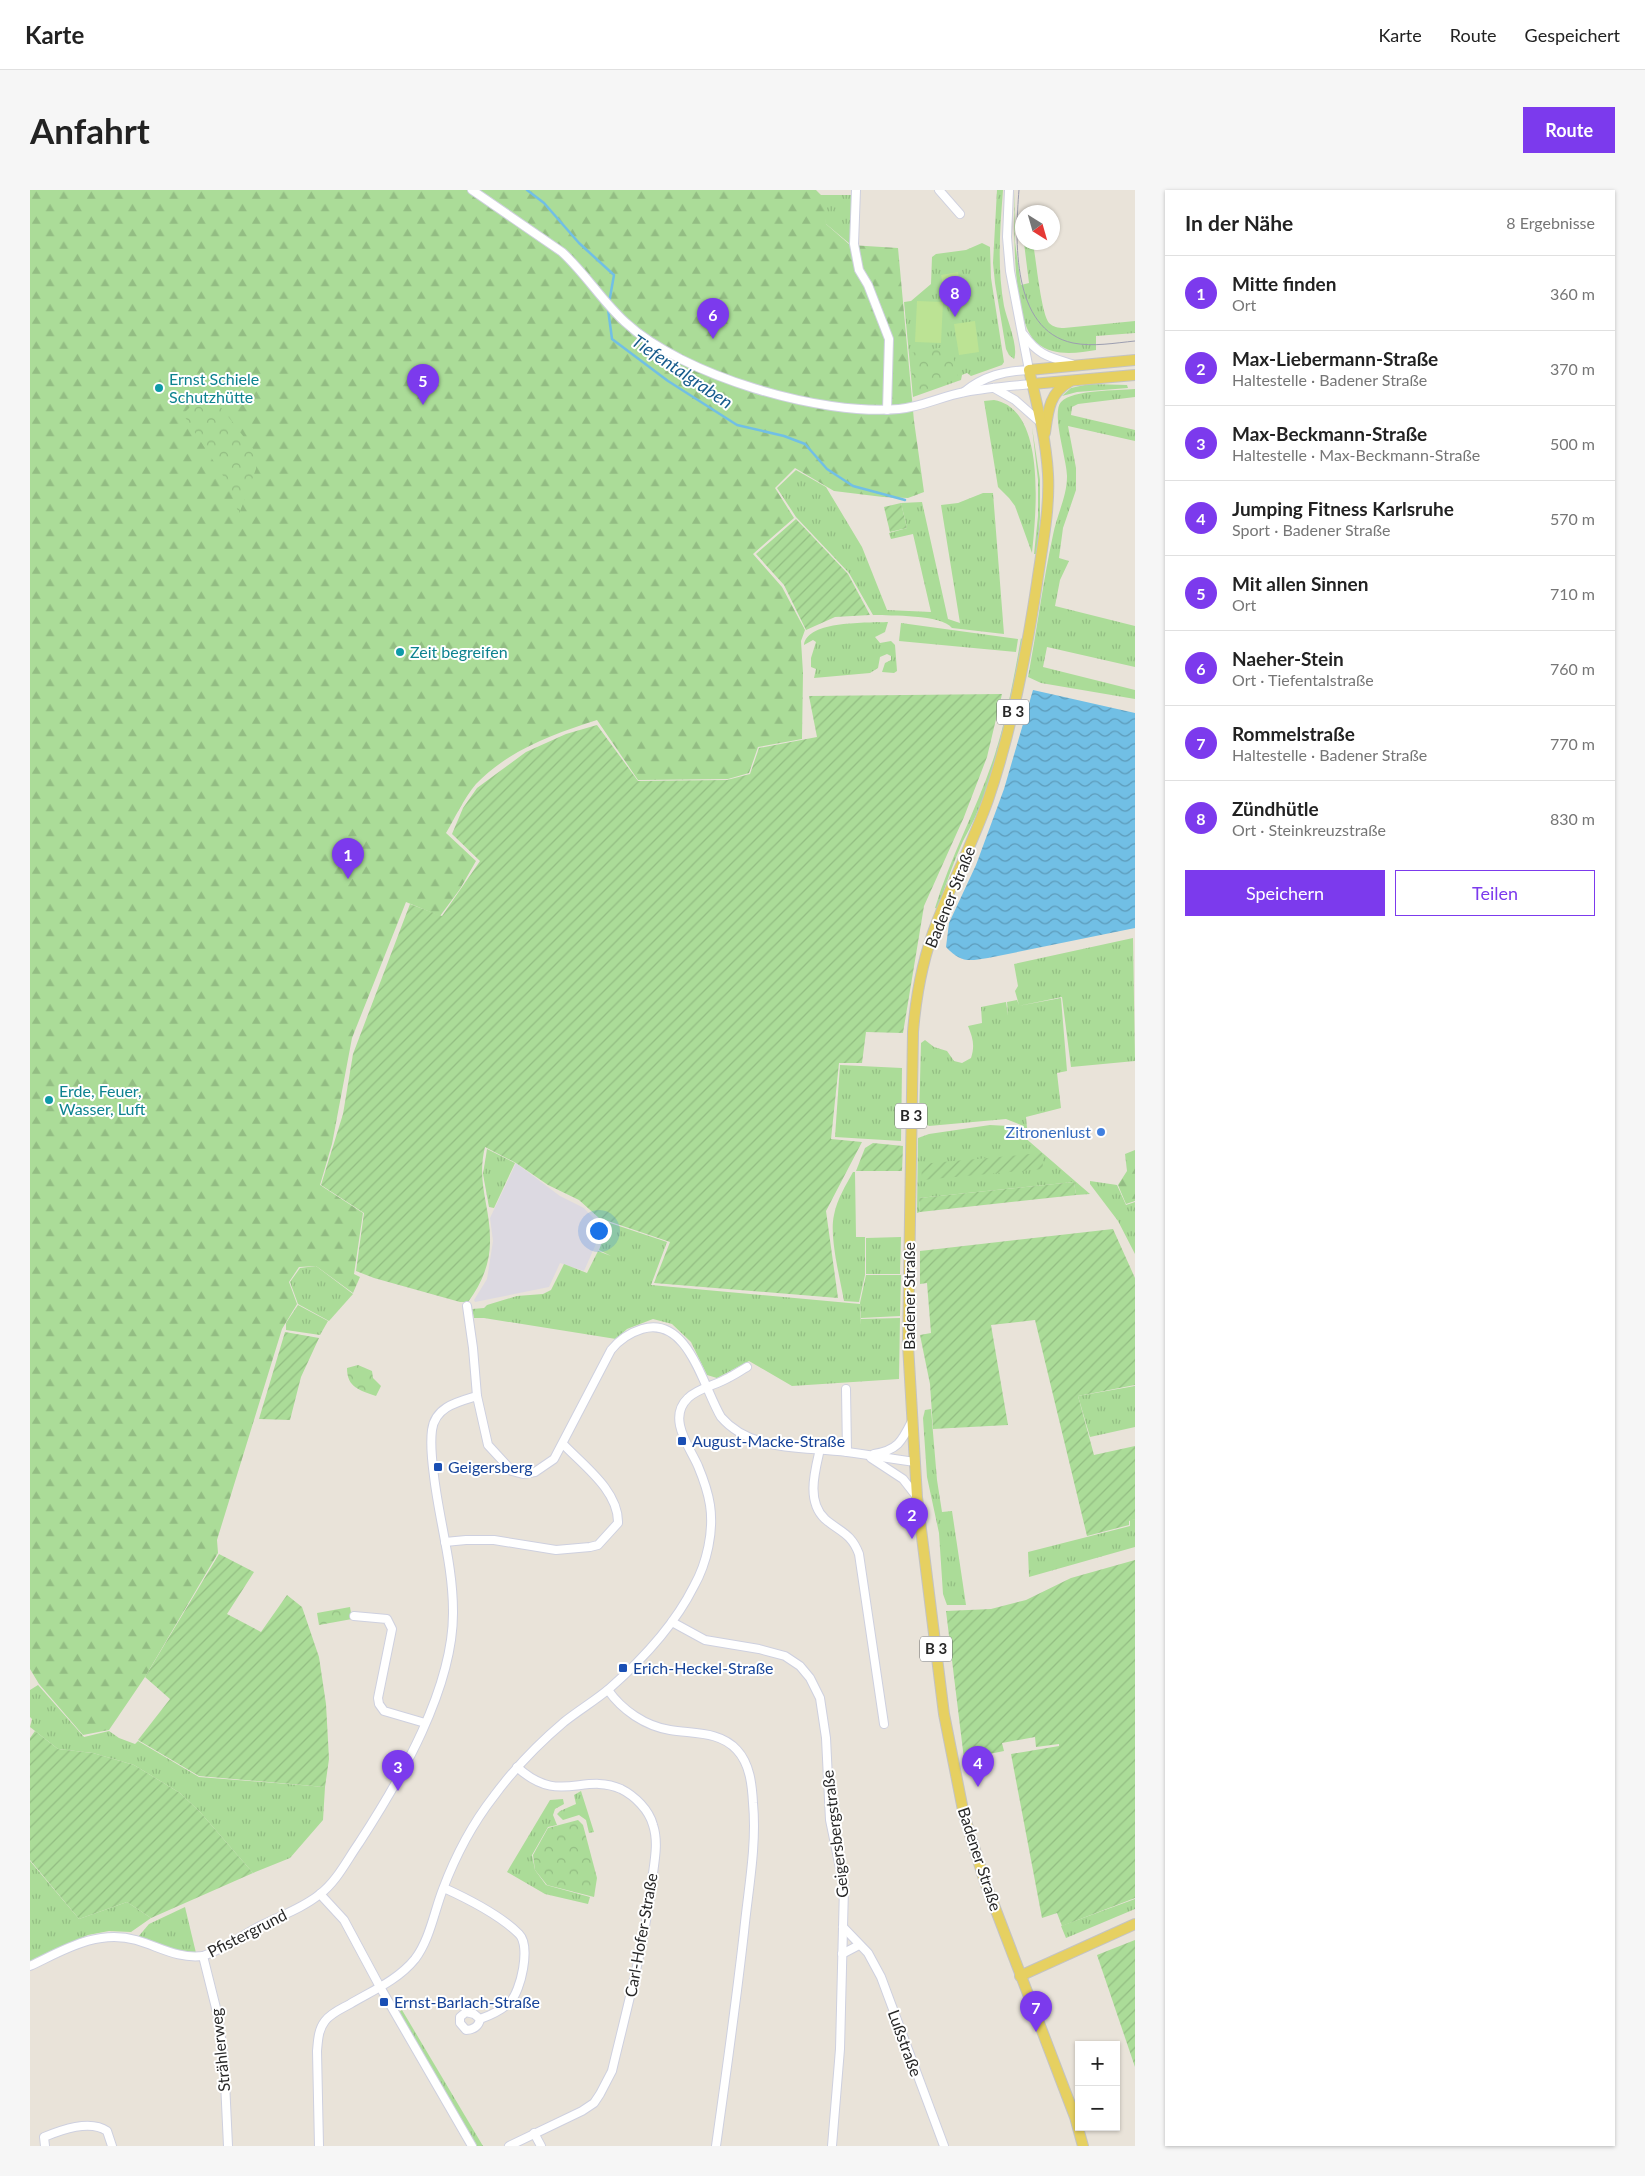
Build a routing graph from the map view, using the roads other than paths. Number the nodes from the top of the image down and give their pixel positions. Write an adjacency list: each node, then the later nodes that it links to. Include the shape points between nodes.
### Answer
1 (472, 190): 15 (street, via 562,252 626,323 661,347 728,379 824,406)
2 (856, 190): 15 (street, via 854,244 859,270 889,339)
3 (939, 190): 5 (street)
4 (1009, 190): 6 (street, via 1008,255)
5 (960, 214)
6 (1021, 331): 8 (street, via 1043,355); 9 (street)
7 (1135, 360): 8 (main road)
8 (1077, 366): 9 (main road)
9 (1029, 370): 12 (main road, Badener Straße / B 3); 14 (street, via 987,377)
10 (1135, 375): 11 (main road)
11 (1070, 381): 12 (main road); 17 (main road, Badener Straße, via 1058,390 1048,410)
12 (1032, 384): 13 (street); 16 (main road, Badener Straße / B 3)
13 (994, 388): 14 (street); 16 (street, via 1015,400)
14 (964, 392): 15 (street, via 912,407)
15 (887, 410)
16 (1040, 422): 17 (main road, Badener Straße / B 3)
17 (1044, 440): 23 (main road, Badener Straße / B 3, via 1048,474 1046,517 1020,681 988,798 970,848 936,923 915,1004 908,1251)
18 (466, 1306): 22 (street)
19 (747, 1367): 20 (street)
20 (706, 1388): 24 (street, via 692,1355 673,1333 650,1326 634,1331 611,1350); 25 (street, via 721,1417 741,1434 780,1446); 32 (street, via 688,1398 679,1421 709,1501 708,1544 700,1574)
21 (846, 1389): 26 (street)
22 (477, 1396): 24 (street, via 488,1445 512,1471 523,1474 535,1472 554,1459); 30 (street, Pfistergrund, via 446,1407 437,1416 432,1429 433,1468)
23 (912, 1421): 27 (street, via 893,1448); 28 (main road, Badener Straße / B 3)
24 (563, 1444): 30 (street, via 615,1504 618,1523 598,1544 556,1550 494,1540)
25 (820, 1449): 26 (street); 35 (street, via 814,1486 816,1506 825,1518 849,1535 859,1554)
26 (847, 1452): 27 (street)
27 (868, 1455): 28 (street); 29 (street, via 904,1479)
28 (915, 1462): 29 (main road, Badener Straße / B 3)
29 (917, 1498): 45 (main road, Badener Straße / B 3, via 944,1714 964,1815)
30 (445, 1542): 34 (street, Pfistergrund, via 453,1611 451,1640)
31 (354, 1616): 34 (street, via 387,1619 392,1629 378,1698 381,1709)
32 (672, 1622): 33 (street, via 641,1659); 40 (street, Geigersbergstraße, via 705,1640 785,1656 810,1678 820,1698 824,1719 830,1820 844,1887)
33 (608, 1690): 36 (street, via 563,1724); 56 (street, via 614,1699 646,1722 667,1730 712,1735 728,1742 747,1766 754,1805 752,1866)
34 (426, 1723): 38 (street, Pfistergrund, via 376,1816 333,1882)
35 (884, 1724)
36 (517, 1767): 37 (street, via 476,1823); 48 (street, Carl-Hofer-Straße, via 546,1785 569,1788 604,1785 622,1790 650,1816 656,1844 640,1956 605,2088 594,2102 571,2117)
37 (444, 1888): 46 (street, via 420,1952 407,1968); 47 (street, via 463,1896 519,1934 525,1945 515,1997 504,2007)
38 (320, 1894): 43 (street, Pfistergrund); 46 (street, via 344,1920)
39 (1135, 1924): 45 (main road)
40 (843, 1927): 41 (street, Lußstraße); 42 (street, Geigersbergstraße)
41 (859, 1945): 42 (street); 58 (street, Lußstraße, via 868,1953 881,1977)
42 (842, 1954): 57 (street, Geigersbergstraße, via 840,2049)
43 (203, 1956): 44 (street, Pfistergrund, via 175,1955 134,1940 105,1936 82,1942); 51 (street, Strählerweg, via 218,2016 224,2060)
44 (30, 1966)
45 (1020, 1976): 59 (main road, Badener Straße / B 3, via 1075,2117)
46 (380, 1986): 52 (street, via 335,2012 321,2029 317,2051); 53 (street)
47 (480, 2019)
48 (534, 2133): 54 (street, Carl-Hofer-Straße); 55 (street)
49 (45, 2146): 50 (street, via 44,2137 66,2129 90,2126 107,2131)
50 (112, 2146)
51 (228, 2146)
52 (318, 2146)
53 (472, 2146)
54 (509, 2146)
55 (542, 2146)
56 (716, 2146)
57 (832, 2146)
58 (944, 2146)
59 (1083, 2146)

